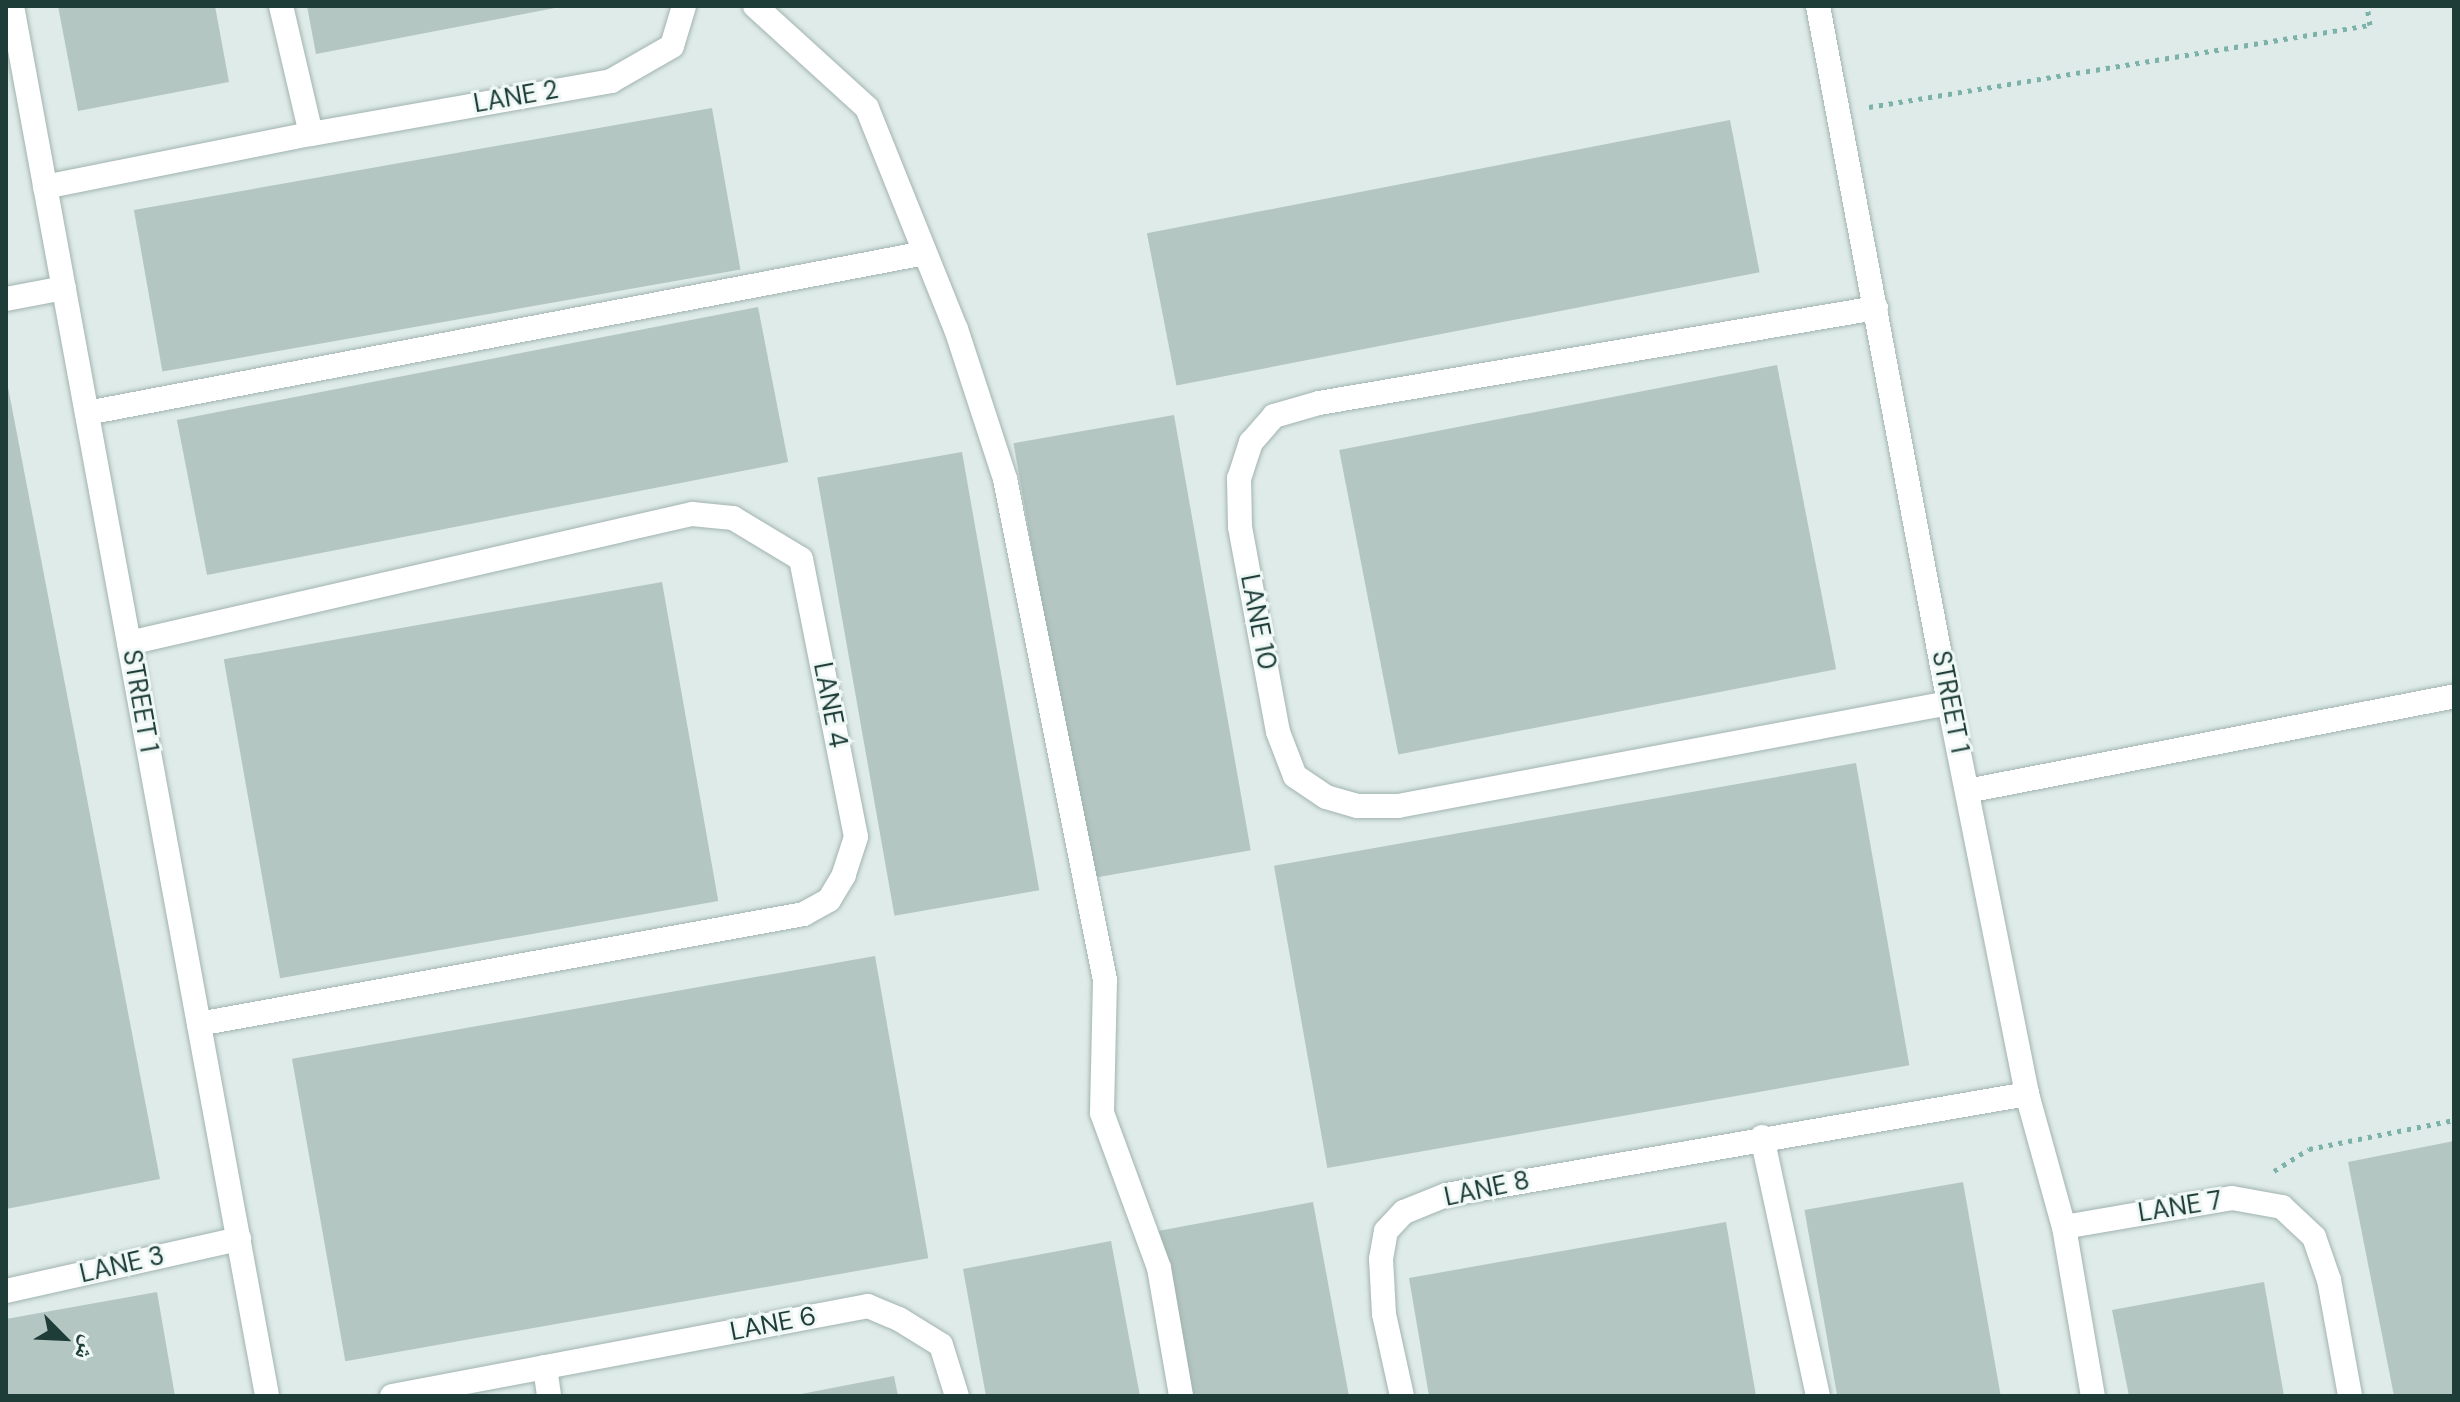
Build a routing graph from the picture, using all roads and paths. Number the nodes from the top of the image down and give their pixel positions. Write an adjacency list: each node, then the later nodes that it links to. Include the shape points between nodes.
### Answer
1 (12, 6): 9 (street, STREET 1)
2 (281, 6): 8 (street)
3 (684, 6): 8 (street, LANE 2, via 672,46 611,81)
4 (755, 6): 10 (street, via 867,108)
5 (1818, 6): 7 (street, STREET 1)
6 (2367, 6): 7 (path, via 2370,25)
7 (1838, 112): 13 (street, STREET 1)
8 (311, 134): 9 (street, LANE 2)
9 (45, 187): 11 (street, STREET 1)
10 (925, 253): 14 (street); 32 (street, via 1005,479 1105,980 1102,1113 1159,1268)
11 (64, 288): 12 (street); 14 (street, STREET 1)
12 (6, 299)
13 (1876, 308): 17 (street, STREET 1); 17 (street, LANE 10, via 1319,403 1274,416 1251,442 1239,478 1243,541 1278,732 1295,776 1326,797 1358,806 1398,806)
14 (87, 413): 15 (street, STREET 1)
15 (129, 643): 19 (street, STREET 1); 19 (street, LANE 4, via 692,514 733,518 801,559 856,837 829,900 804,914)
16 (2454, 697): 18 (street)
17 (1949, 703): 18 (street, STREET 1)
18 (1967, 791): 20 (street, STREET 1)
19 (199, 1024): 25 (street, STREET 1)
20 (2027, 1094): 22 (street, LANE 8); 24 (street, STREET 1)
21 (2454, 1120): 23 (path, via 2309,1149)
22 (1762, 1137): 33 (street, LANE 8, via 1446,1195 1404,1212 1386,1231 1381,1259 1384,1314); 34 (street)
23 (2232, 1198): 24 (street, LANE 7); 36 (street, LANE 7, via 2282,1207 2314,1237 2329,1280)
24 (2064, 1227): 35 (street, STREET 1)
25 (239, 1239): 26 (street, LANE 3); 28 (street, STREET 1)
26 (6, 1291)
27 (545, 1367): 29 (street, LANE 6); 30 (street); 31 (street, LANE 6, via 868,1306 941,1345)
28 (267, 1396)
29 (392, 1396)
30 (549, 1396)
31 (957, 1396)
32 (1181, 1396)
33 (1402, 1396)
34 (1818, 1396)
35 (2093, 1396)
36 (2350, 1396)

